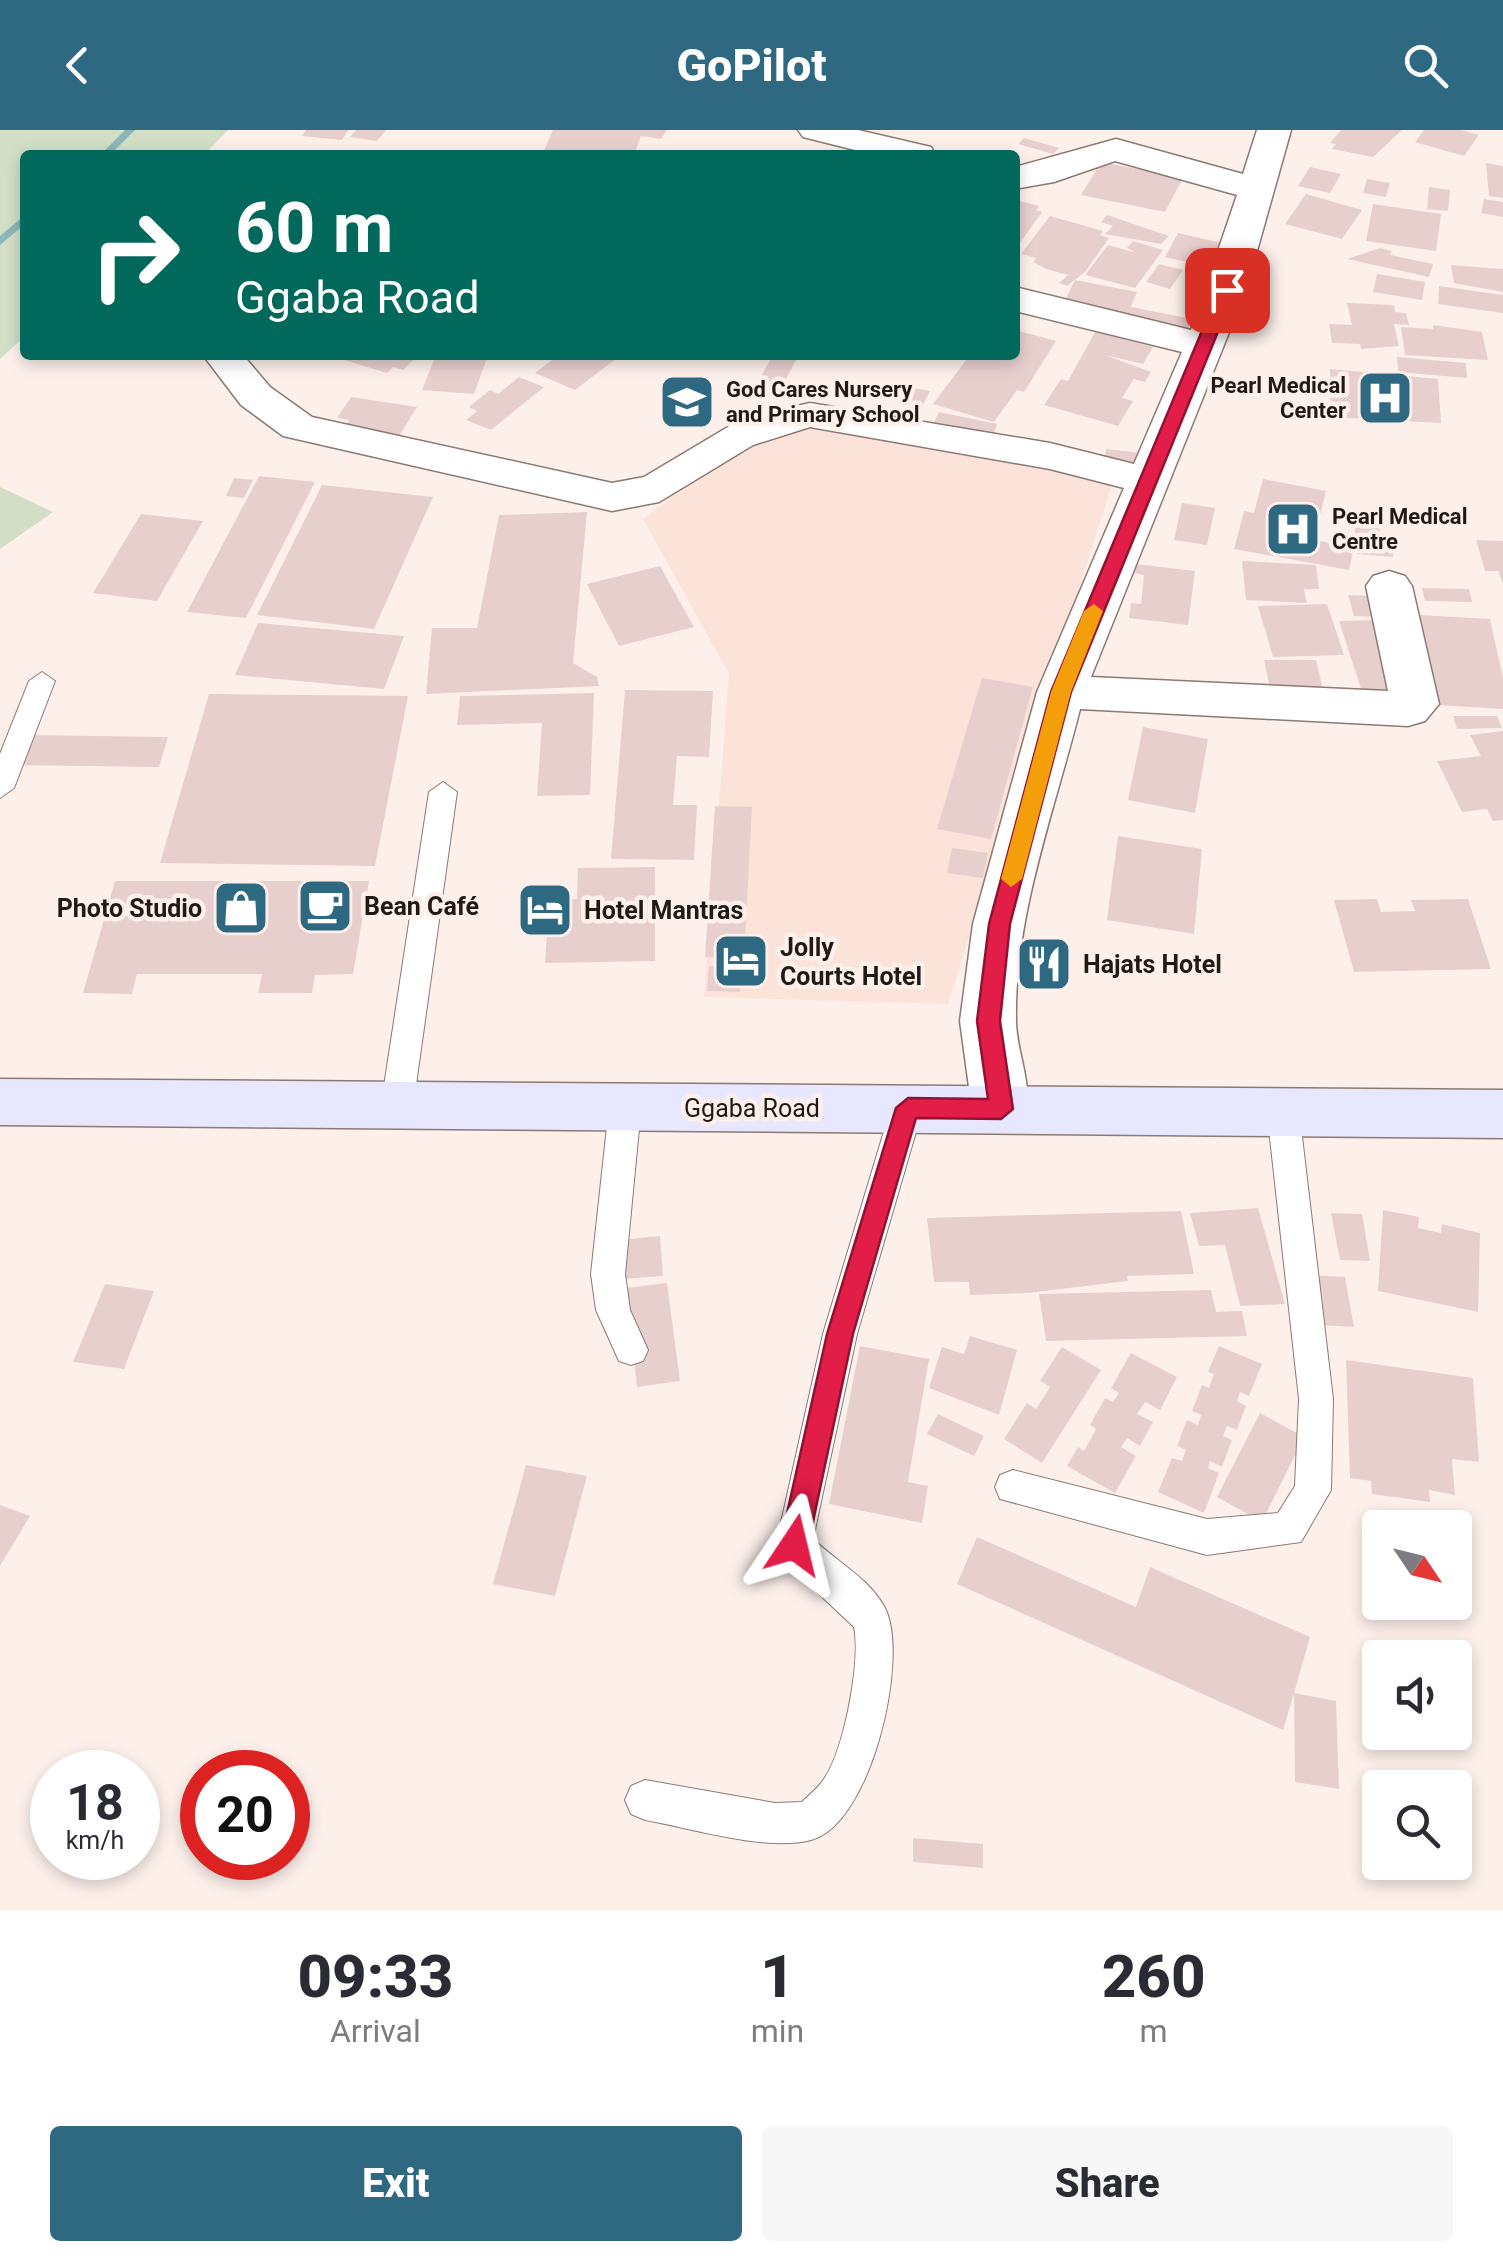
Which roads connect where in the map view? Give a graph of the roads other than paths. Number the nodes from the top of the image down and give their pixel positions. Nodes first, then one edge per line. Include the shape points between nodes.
1 (815, 130) edge
2 (1274, 130) edge
3 (897, 150) edge
4 (1020, 178) edge
5 (1257, 189) junction
6 (1020, 300) edge
7 (1203, 345) junction
8 (227, 360) edge
9 (1146, 480) junction
10 (1388, 586) dead end
11 (42, 680) dead end
12 (1061, 692) junction
13 (0, 788) edge
14 (443, 792) dead end
15 (0, 1102) edge
16 (396, 1106) junction
17 (625, 1108) junction
18 (908, 1108) junction
19 (1001, 1109) junction
20 (1282, 1110) junction
21 (1503, 1114) edge
22 (631, 1350) dead end
23 (1013, 1487) dead end
24 (646, 1800) dead end

1 - 3 street
2 - 5 street
4 - 5 street via 1116,150
5 - 7 street
6 - 7 street
7 - 9 street
8 - 9 street via 270,410 298,426 612,498 644,494 729,441 771,422 810,415 1050,456
9 - 12 street
10 - 12 street via 1415,704 1408,709
11 - 13 lane
12 - 19 street via 1000,924 988,1021
14 - 16 lane
15 - 16 main road, Ggaba Road
16 - 17 main road, Ggaba Road
17 - 18 main road, Ggaba Road
17 - 22 lane via 608,1274
18 - 19 main road, Ggaba Road
18 - 24 lane via 840,1334 794,1545 852,1595 874,1624 874,1682 840,1791 810,1820 775,1823
19 - 20 main road, Ggaba Road
20 - 21 main road, Ggaba Road
20 - 23 lane via 1316,1399 1314,1490 1288,1530 1208,1538

